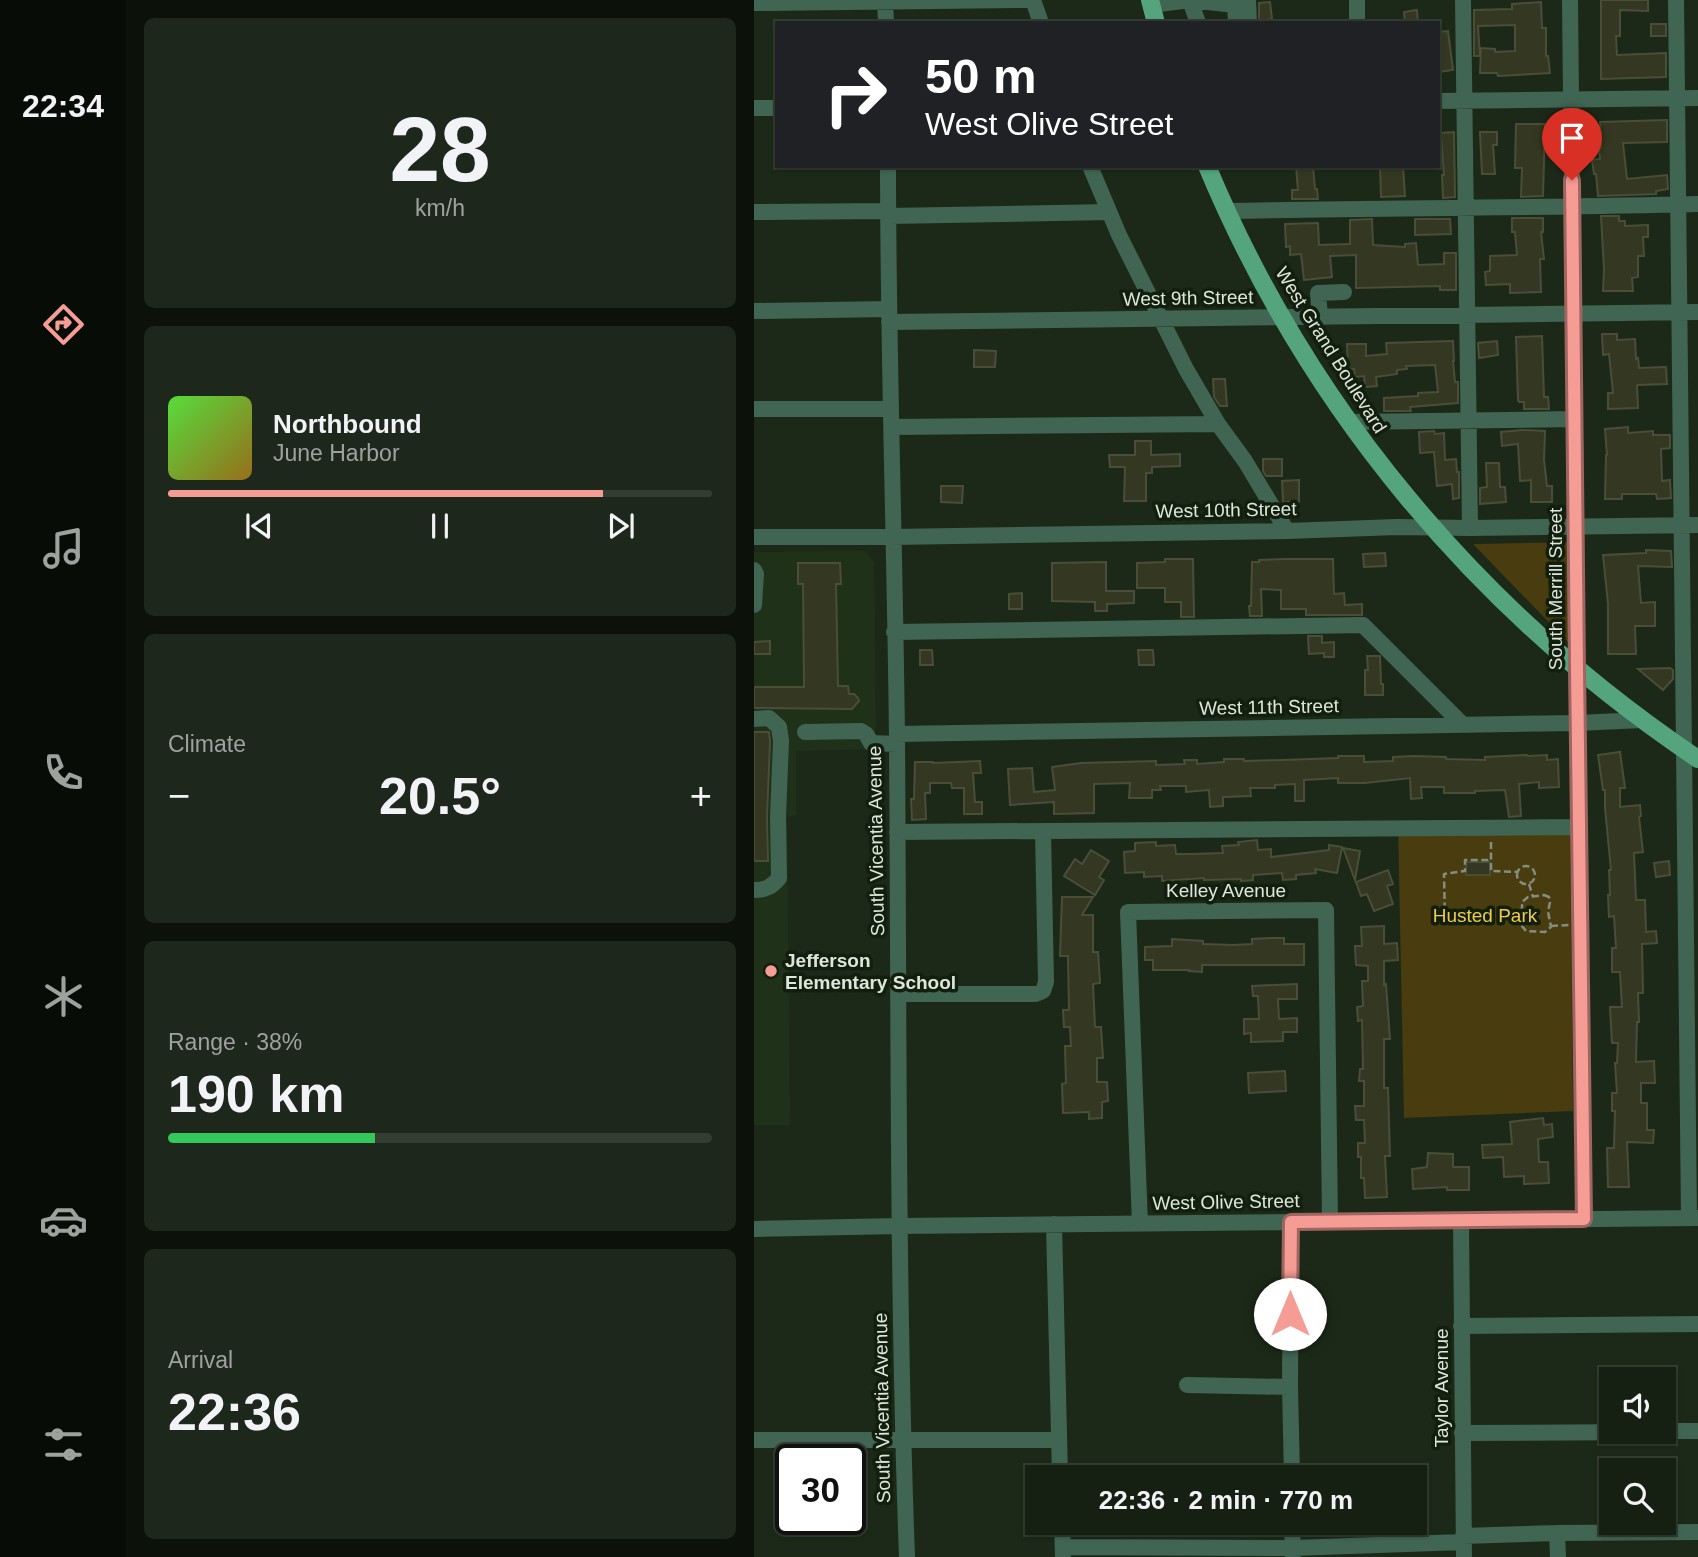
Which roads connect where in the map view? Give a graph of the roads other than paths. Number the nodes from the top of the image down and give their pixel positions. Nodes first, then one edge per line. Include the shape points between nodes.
1 (885, 0) edge
2 (1027, 0) edge
3 (1033, 0) edge
4 (1190, 0) edge
5 (1248, 0) edge
6 (1357, 0) edge
7 (1463, 0) edge
8 (1570, 0) edge
9 (1676, 0) edge
10 (754, 3) edge
11 (1152, 9) edge
12 (886, 21) edge
13 (1040, 21) edge
14 (1197, 21) edge
15 (1236, 21) edge
16 (1249, 21) edge
17 (1357, 21) edge
18 (1677, 98) junction
19 (1698, 98) edge
20 (1571, 99) junction
21 (1440, 101) edge
22 (1464, 101) junction
23 (754, 108) edge
24 (775, 108) edge
25 (888, 168) edge
26 (1091, 168) edge
27 (1208, 168) edge
28 (1679, 204) junction
29 (1698, 204) edge
30 (1465, 207) junction
31 (1572, 207) junction
32 (1226, 211) junction
33 (754, 212) edge
34 (1109, 212) junction
35 (888, 214) junction
36 (1344, 292) dead end
37 (754, 311) edge
38 (1698, 312) edge
39 (1680, 313) junction
40 (1574, 314) junction
41 (1467, 315) junction
42 (889, 316) junction
43 (1320, 317) junction
44 (1282, 318) junction
45 (1160, 319) junction
46 (891, 408) junction
47 (754, 409) edge
48 (1575, 419) junction
49 (1468, 420) junction
50 (1349, 422) junction
51 (1218, 424) junction
52 (892, 427) junction
53 (1690, 525) edge
54 (1576, 526) junction
55 (1431, 527) junction
56 (1470, 528) junction
57 (1287, 531) junction
58 (754, 537) edge
59 (892, 537) junction
60 (754, 570) edge
61 (754, 605) edge
62 (894, 632) junction
63 (1577, 668) junction
64 (754, 719) edge
65 (1642, 720) junction
66 (1578, 723) junction
67 (1463, 725) junction
68 (805, 732) dead end
69 (897, 739) junction
70 (1691, 755) edge
71 (1579, 827) junction
72 (1043, 831) junction
73 (897, 832) junction
74 (754, 890) edge
75 (899, 994) junction
76 (1693, 1218) edge
77 (1584, 1219) junction
78 (1460, 1220) junction
79 (1330, 1221) junction
80 (1291, 1222) junction
81 (1054, 1224) junction
82 (1140, 1224) junction
83 (899, 1226) junction
84 (754, 1229) edge
85 (1698, 1324) edge
86 (1461, 1326) junction
87 (1187, 1385) dead end
88 (1290, 1387) junction
89 (1676, 1431) edge
90 (1698, 1431) edge
91 (1599, 1432) edge
92 (1462, 1433) junction
93 (754, 1440) edge
94 (903, 1440) junction
95 (1058, 1440) junction
96 (1059, 1465) edge
97 (1292, 1465) edge
98 (1698, 1532) edge
99 (1557, 1533) junction
100 (1292, 1535) edge
101 (1463, 1545) edge
102 (1063, 1552) edge
103 (1293, 1553) edge
104 (907, 1557) edge
105 (1558, 1557) edge

1 - 2 street
1 - 10 street
1 - 12 street
3 - 13 street
4 - 11 street
4 - 14 street
4 - 15 street via 1235,5
5 - 16 street
6 - 17 street
7 - 22 street
8 - 20 street, South Merrill Street
9 - 18 street
18 - 19 street
18 - 20 street
18 - 28 street
20 - 22 street
20 - 31 street, South Merrill Street
21 - 22 street
22 - 30 street
23 - 24 street
25 - 35 street, South Vicentia Avenue
26 - 34 street
27 - 32 main road, West Grand Boulevard
28 - 29 street
28 - 31 street
28 - 39 street
30 - 31 street
30 - 32 street
30 - 41 street
31 - 40 street, South Merrill Street
32 - 44 main road, West Grand Boulevard
33 - 35 street
34 - 35 street
34 - 45 street
35 - 42 street, South Vicentia Avenue
36 - 43 street via 1318,293
37 - 42 street, West 9th Street
38 - 39 street, West 9th Street
39 - 40 street, West 9th Street
39 - 53 street
40 - 41 street, West 9th Street
40 - 48 street, South Merrill Street
41 - 43 street, West 9th Street
41 - 49 street
42 - 45 street, West 9th Street
42 - 46 street, South Vicentia Avenue
43 - 44 street, West 9th Street
44 - 45 street, West 9th Street
44 - 50 main road, West Grand Boulevard
45 - 51 street
46 - 47 street
46 - 52 street, South Vicentia Avenue
48 - 49 street
48 - 54 street, South Merrill Street
49 - 50 street
49 - 56 street
50 - 55 main road, West Grand Boulevard
51 - 52 street
51 - 57 street
52 - 59 street, South Vicentia Avenue
53 - 54 street, West 10th Street
53 - 70 street
54 - 56 street, West 10th Street
54 - 63 street, South Merrill Street
55 - 56 street, West 10th Street
55 - 57 street, West 10th Street
55 - 63 main road, West Grand Boulevard
57 - 59 street, West 10th Street
58 - 59 street, West 10th Street
59 - 62 street, South Vicentia Avenue
60 - 61 street
62 - 67 street via 1363,625
62 - 69 street, South Vicentia Avenue
63 - 65 main road, West Grand Boulevard
63 - 66 street, South Merrill Street
64 - 74 street via 769,718 779,727 781,741 779,878 764,890
65 - 66 street, West 11th Street
65 - 70 main road, West Grand Boulevard
66 - 67 street, West 11th Street
66 - 71 street, South Merrill Street
67 - 69 street, West 11th Street
68 - 69 street, West 11th Street via 861,731 871,743
69 - 73 street, South Vicentia Avenue
70 - 76 street
71 - 72 street
71 - 77 street, South Merrill Street
72 - 73 street
72 - 75 street via 1043,991
73 - 75 street, South Vicentia Avenue
75 - 83 street, South Vicentia Avenue
76 - 77 street, West Olive Street
77 - 78 street, West Olive Street
78 - 79 street, West Olive Street
78 - 86 street, Taylor Avenue
79 - 80 street, West Olive Street
79 - 82 street, Kelley Avenue via 1326,910 1128,912
80 - 82 street, West Olive Street
80 - 88 street
81 - 82 street, West Olive Street
81 - 83 street, West Olive Street
81 - 95 street
83 - 84 street, West Olive Street
83 - 94 street, South Vicentia Avenue
85 - 86 street
86 - 92 street, Taylor Avenue
87 - 88 street
88 - 97 street
89 - 90 street
91 - 92 street
92 - 101 street, Taylor Avenue
93 - 94 street
94 - 95 street
94 - 104 street, South Vicentia Avenue
95 - 96 street
98 - 99 street
99 - 101 street
99 - 105 street
100 - 103 street
101 - 103 street
102 - 103 street

